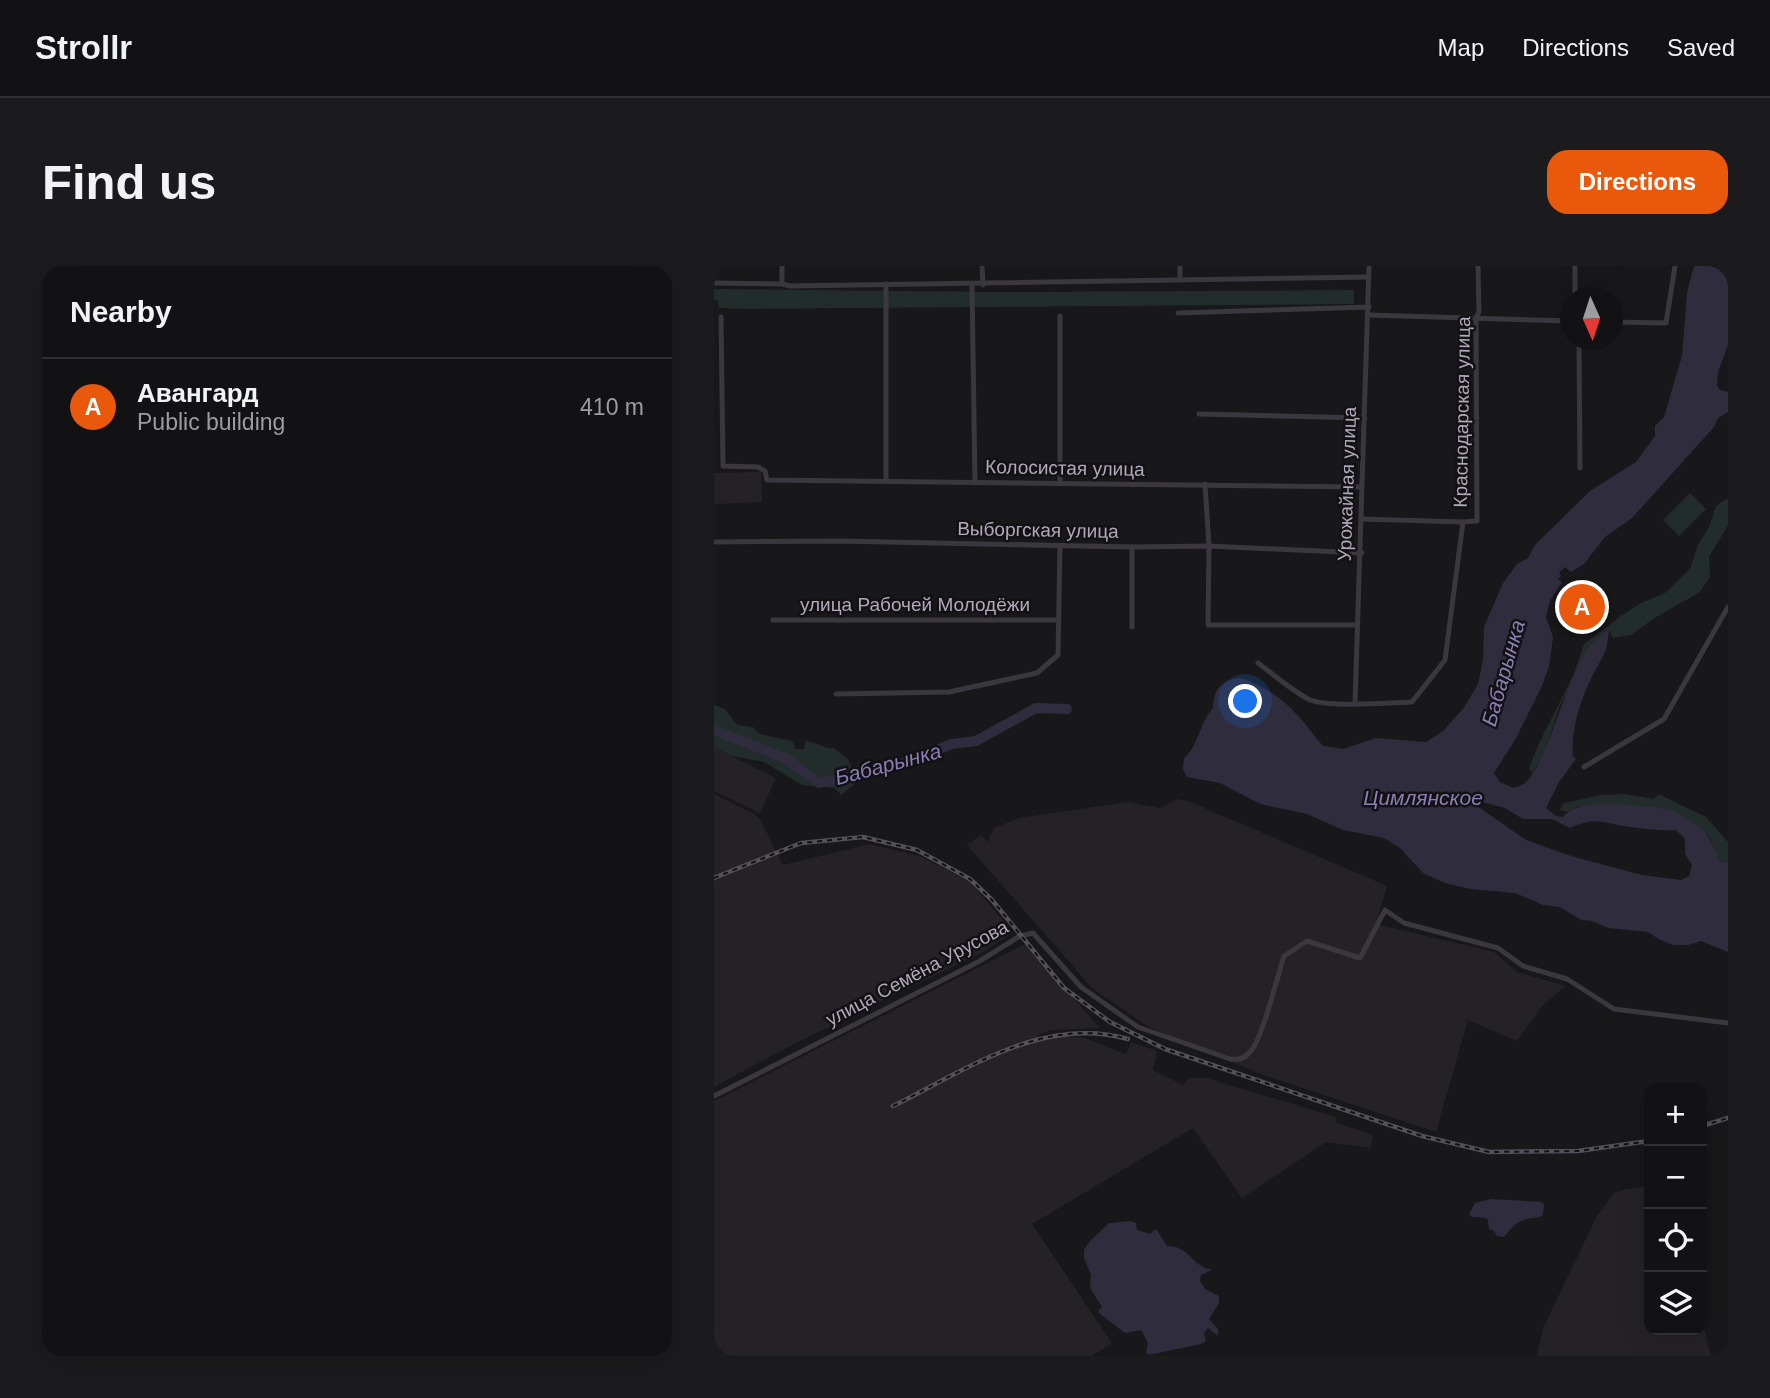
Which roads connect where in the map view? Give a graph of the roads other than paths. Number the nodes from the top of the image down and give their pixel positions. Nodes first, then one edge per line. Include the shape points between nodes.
1 (782, 266) edge
2 (982, 266) edge
3 (1180, 266) edge
4 (1369, 266) edge
5 (1478, 266) edge
6 (1576, 266) edge
7 (1675, 266) edge
8 (1369, 277) junction
9 (1180, 279) junction
10 (714, 284) edge
11 (782, 284) junction
12 (886, 284) junction
13 (972, 285) junction
14 (983, 285) junction
15 (1575, 287) edge
16 (1368, 307) junction
17 (1178, 313) dead end
18 (1368, 315) junction
19 (1060, 316) dead end
20 (721, 317) dead end
21 (1476, 318) junction
22 (1560, 320) edge
23 (1623, 321) edge
24 (1579, 350) edge
25 (1199, 414) dead end
26 (1365, 418) junction
27 (1580, 468) dead end
28 (886, 481) junction
29 (975, 482) junction
30 (1060, 483) junction
31 (1205, 484) junction
32 (1362, 487) junction
33 (1362, 519) junction
34 (1463, 522) junction
35 (714, 542) edge
36 (1060, 546) junction
37 (1209, 546) junction
38 (1132, 547) junction
39 (1362, 553) junction
40 (1728, 607) edge
41 (1725, 619) edge
42 (773, 620) dead end
43 (1058, 620) junction
44 (1357, 625) junction
45 (1132, 626) dead end
46 (1258, 663) dead end
47 (836, 694) dead end
48 (1355, 703) junction
49 (1584, 766) dead end
50 (1728, 1023) edge
51 (714, 1096) edge

1 - 11 street
2 - 14 street
3 - 9 street
4 - 8 street, Урожайная улица
5 - 21 street, Краснодарская улица
6 - 15 street
7 - 23 street via 1666,323
8 - 9 street
8 - 16 street, Урожайная улица
9 - 14 street
10 - 11 street
11 - 12 street
12 - 13 street
12 - 28 street
13 - 14 street
13 - 29 street
16 - 17 street
16 - 18 street, Урожайная улица
18 - 21 street
18 - 26 street, Урожайная улица
19 - 30 street
20 - 28 street, Колосистая улица via 723,466 758,467 767,480
21 - 22 street
21 - 34 street, Краснодарская улица via 1477,521
24 - 27 street
25 - 26 street
26 - 32 street, Урожайная улица
28 - 29 street, Колосистая улица
29 - 30 street, Колосистая улица
30 - 31 street, Колосистая улица
31 - 32 street, Колосистая улица
31 - 37 street
32 - 33 street, Урожайная улица
33 - 34 street
33 - 39 street, Урожайная улица
34 - 48 street, Краснодарская улица via 1445,660 1412,702
35 - 36 street, Выборгская улица
36 - 38 street, Выборгская улица
36 - 43 street
37 - 38 street, Выборгская улица
37 - 39 street, Выборгская улица
37 - 44 street via 1208,625
38 - 45 street
39 - 44 street, Урожайная улица
40 - 41 street
41 - 49 street via 1664,719
42 - 43 street, улица Рабочей Молодёжи
43 - 47 street via 1058,655 1037,673 949,692
44 - 48 street, Урожайная улица
46 - 48 street, Краснодарская улица via 1310,700
50 - 51 street, улица Семёна Урусова via 1614,1009 1567,979 1523,966 1498,948 1404,923 1385,910 1360,958 1307,941 1284,956 1256,1043 1244,1057 1230,1059 1138,1027 1081,987 1034,933 1020,936 978,962

